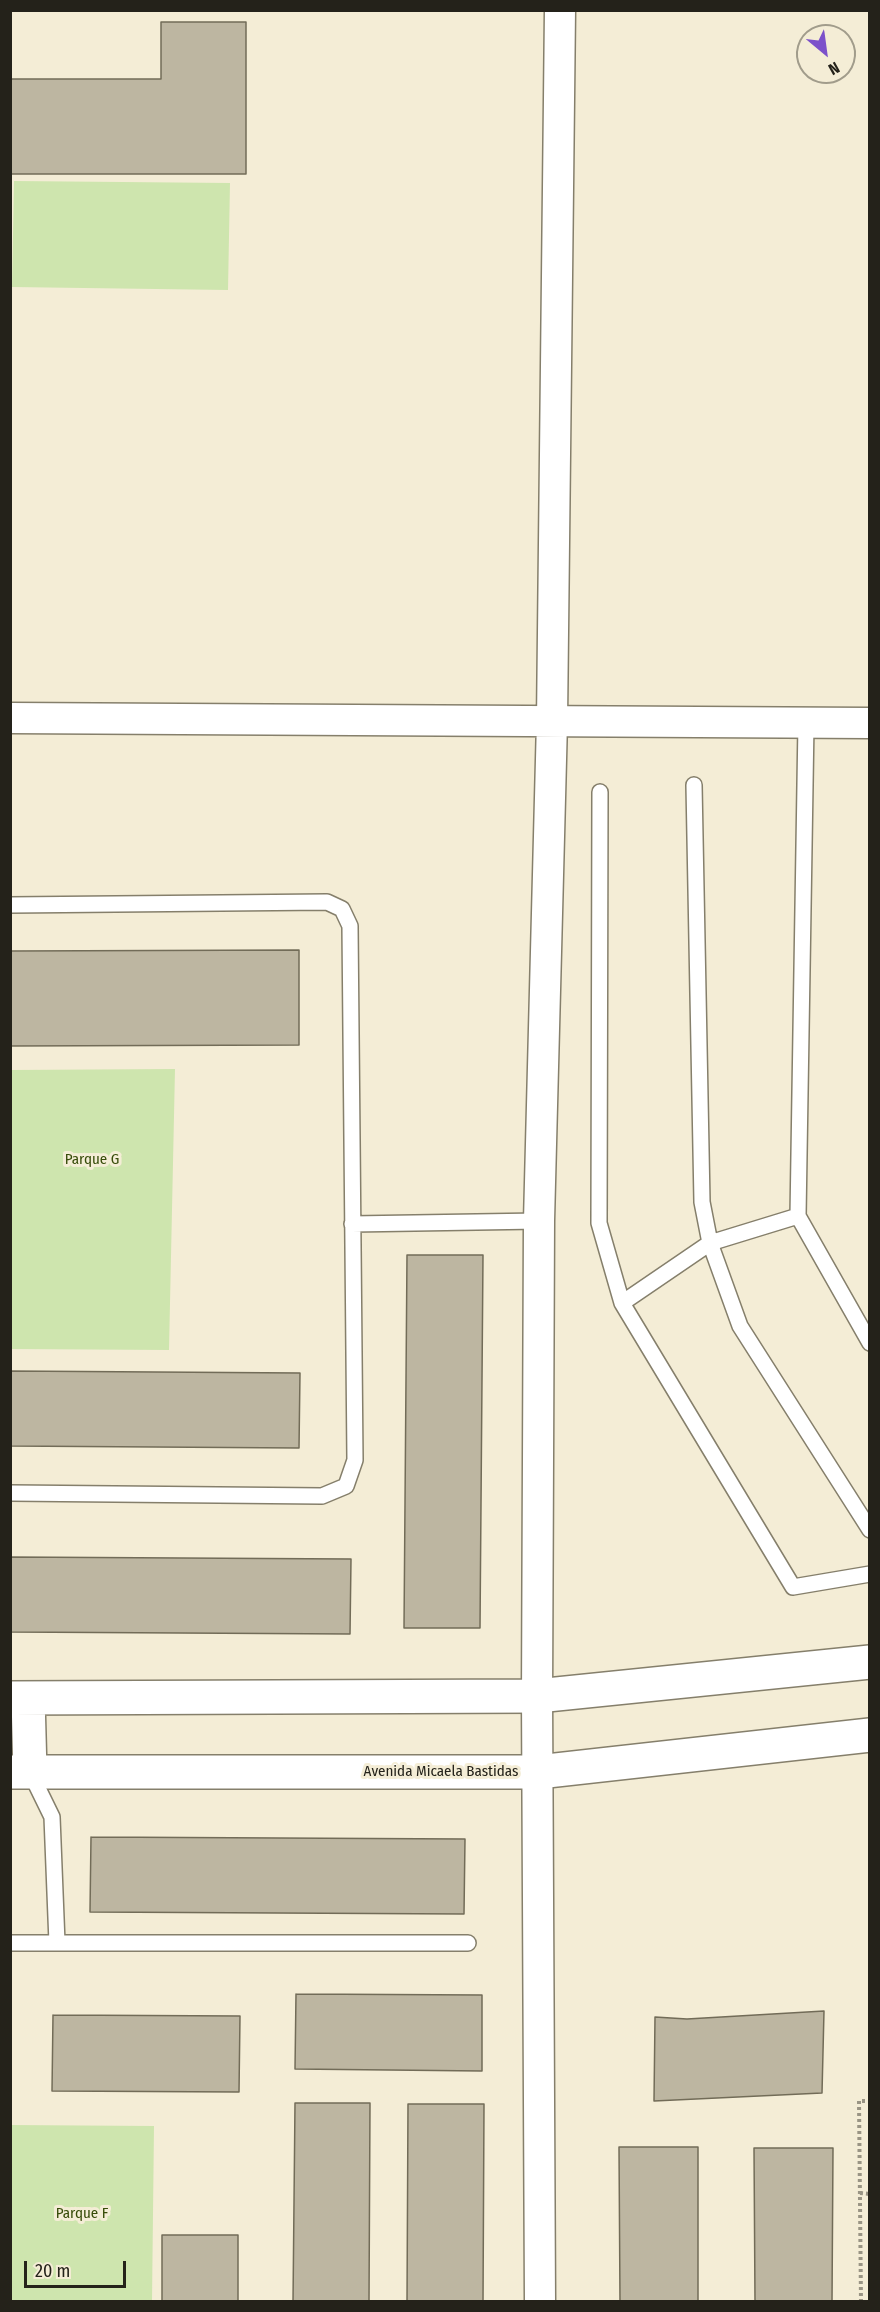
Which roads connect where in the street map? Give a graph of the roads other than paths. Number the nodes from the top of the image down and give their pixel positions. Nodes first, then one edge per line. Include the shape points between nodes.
1 (560, 10) edge
2 (10, 718) edge
3 (552, 721) junction
4 (806, 723) junction
5 (870, 723) edge
6 (694, 785) dead end
7 (600, 792) dead end
8 (10, 905) edge
9 (798, 1216) junction
10 (539, 1221) junction
11 (352, 1224) junction
12 (710, 1243) junction
13 (622, 1303) junction
14 (870, 1342) edge
15 (10, 1493) edge
16 (870, 1530) edge
17 (870, 1574) edge
18 (870, 1662) edge
19 (537, 1696) junction
20 (19, 1698) edge
21 (870, 1735) edge
22 (20, 1772) edge
23 (538, 1772) junction
24 (10, 1943) edge
25 (57, 1943) junction
26 (468, 1943) dead end
27 (540, 2301) edge

1 - 3 street
2 - 3 street
3 - 4 street
3 - 10 street
4 - 5 street
4 - 9 lane
6 - 12 lane via 702,1202
7 - 13 lane via 599,1223
8 - 11 lane via 327,902 342,909 350,926
9 - 12 lane
9 - 14 lane
10 - 11 lane
10 - 19 street
11 - 15 lane via 355,1460 346,1486 322,1496
12 - 13 lane
12 - 16 lane via 740,1326
13 - 17 lane via 793,1587
18 - 19 main road
19 - 20 main road
19 - 23 street
20 - 22 main road
21 - 23 main road, Avenida Micaela Bastidas
22 - 23 main road, Avenida Micaela Bastidas
22 - 25 lane via 52,1817
23 - 27 street
24 - 25 lane
25 - 26 lane

